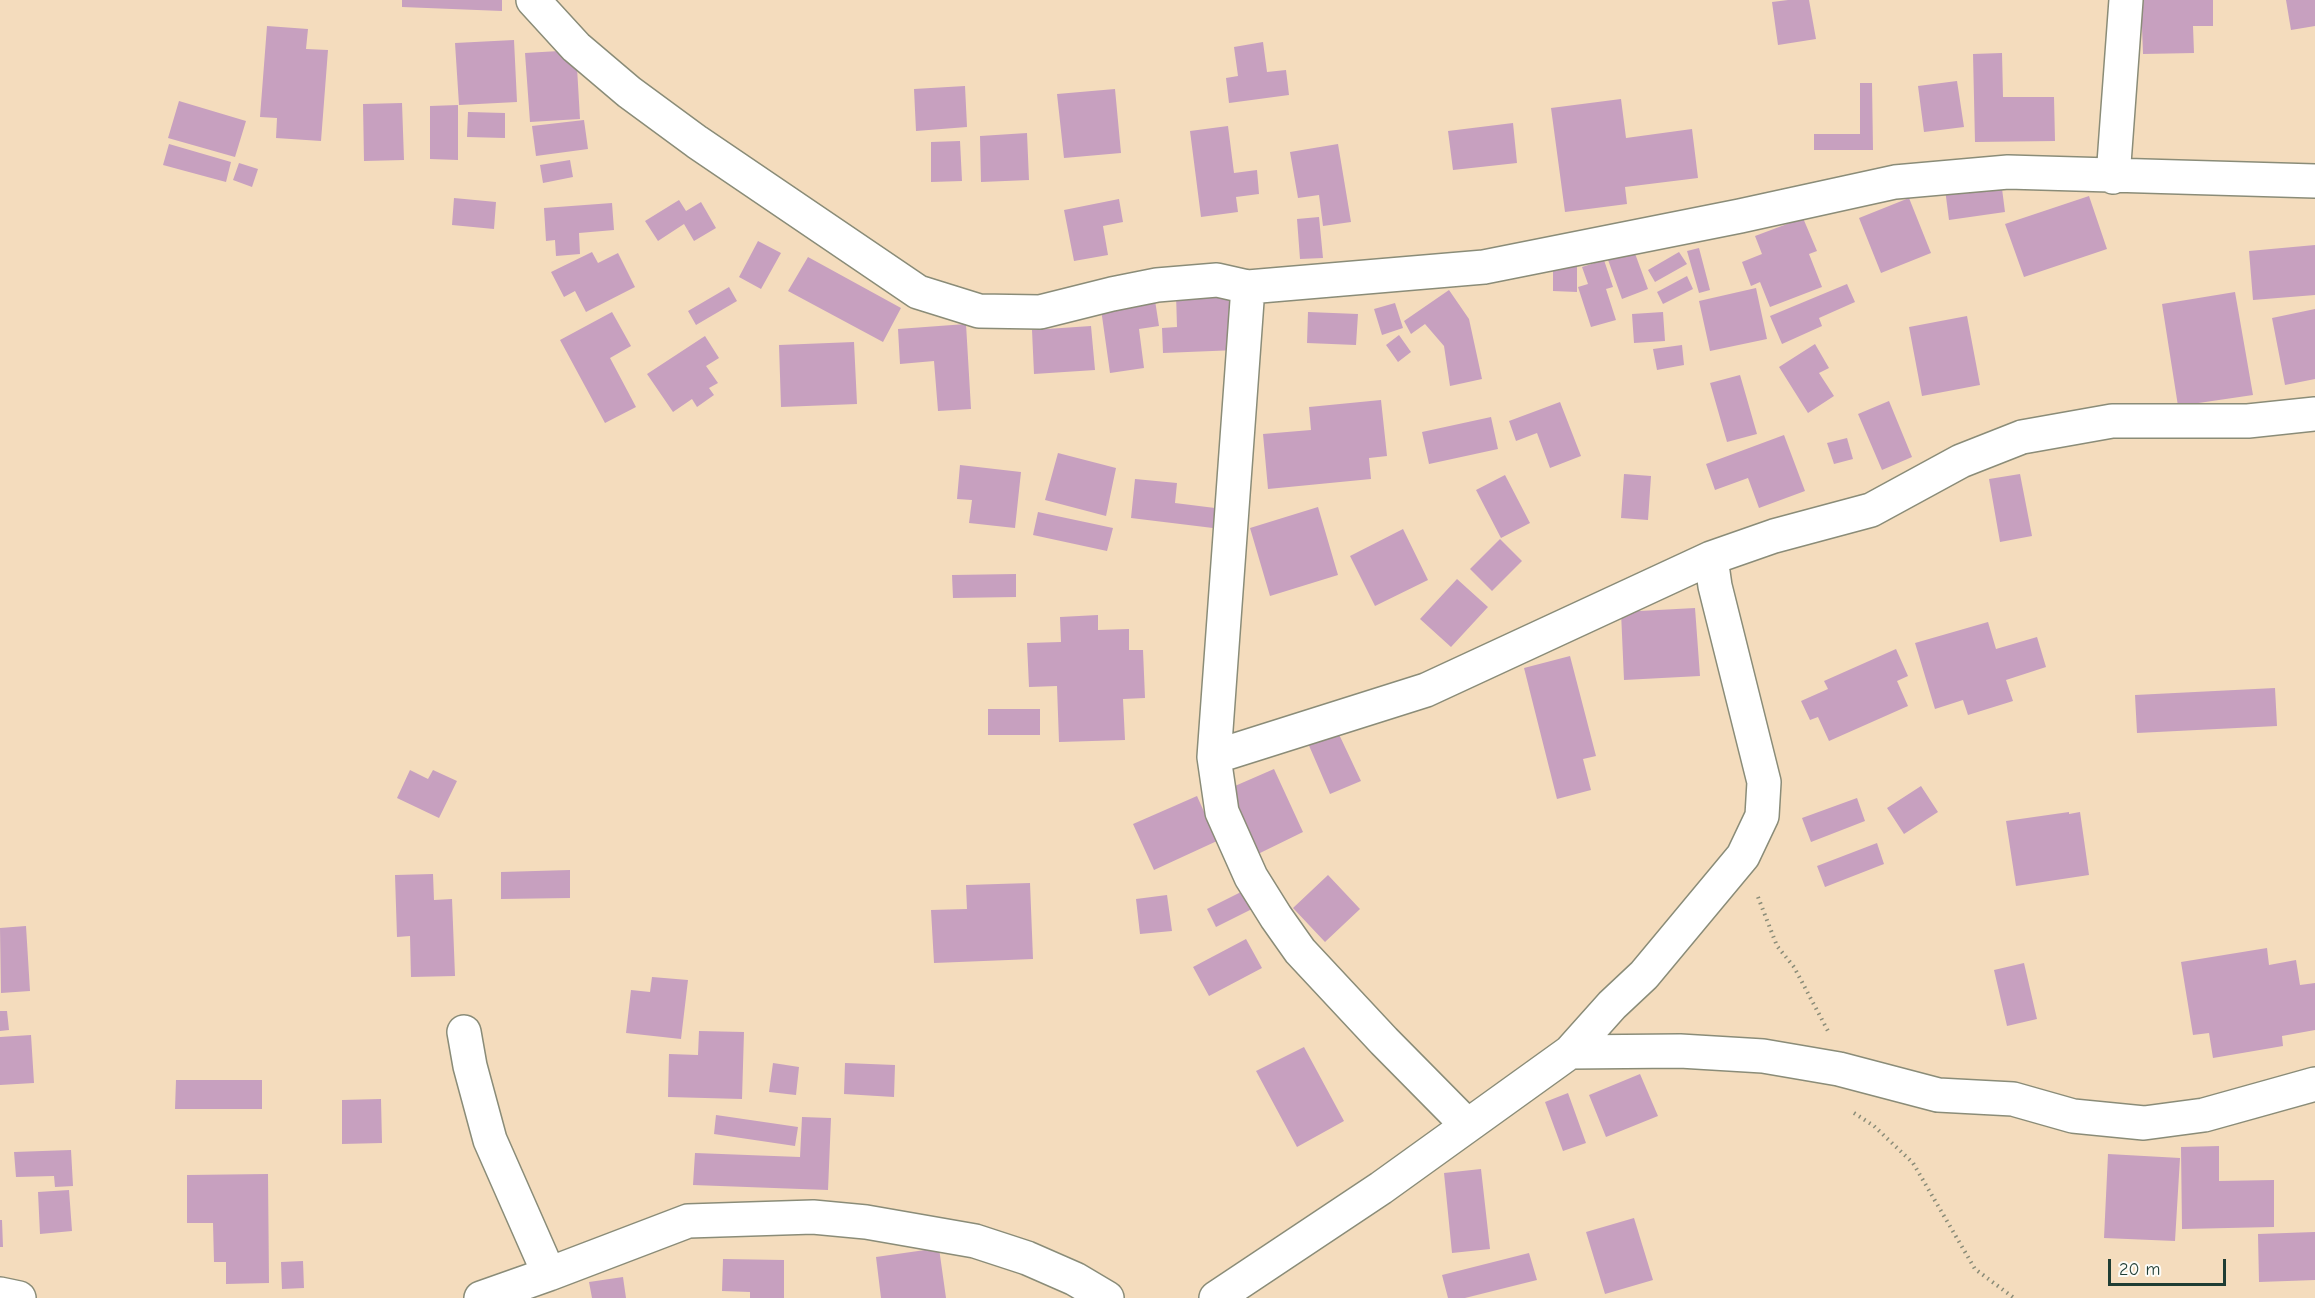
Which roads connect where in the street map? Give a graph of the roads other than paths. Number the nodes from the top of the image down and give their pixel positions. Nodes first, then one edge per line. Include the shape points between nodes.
1 (532, 0) edge
2 (2126, 0) edge
3 (2113, 177) junction
4 (2315, 181) edge
5 (1248, 287) junction
6 (2315, 414) edge
7 (1711, 558) junction
8 (1214, 758) junction
9 (464, 1032) dead end
10 (1570, 1052) junction
11 (2315, 1084) edge
12 (1467, 1125) junction
13 (549, 1274) junction
14 (0, 1293) edge
15 (20, 1298) edge
16 (481, 1298) edge
17 (1107, 1298) edge
18 (1216, 1298) edge

1 - 5 street via 576,47 629,92 918,292 979,311 1040,312 1157,285 1217,280
2 - 3 street
3 - 4 street
3 - 5 street via 2008,172 1895,182 1484,267
5 - 8 street
6 - 7 street via 2248,421 2112,421 2022,437 1961,461 1871,510
7 - 8 street via 1426,690
7 - 10 street via 1764,782 1762,816 1743,856 1644,975
8 - 12 street via 1222,812 1251,877 1276,917 1300,951
9 - 13 street via 490,1140
10 - 11 street via 1680,1051 1763,1056 1839,1069 1938,1095 2013,1099 2073,1116 2144,1123 2205,1115
10 - 12 street
12 - 18 street via 1381,1188
13 - 16 street
13 - 17 street via 688,1221 813,1217 975,1241 1027,1258
14 - 15 street

